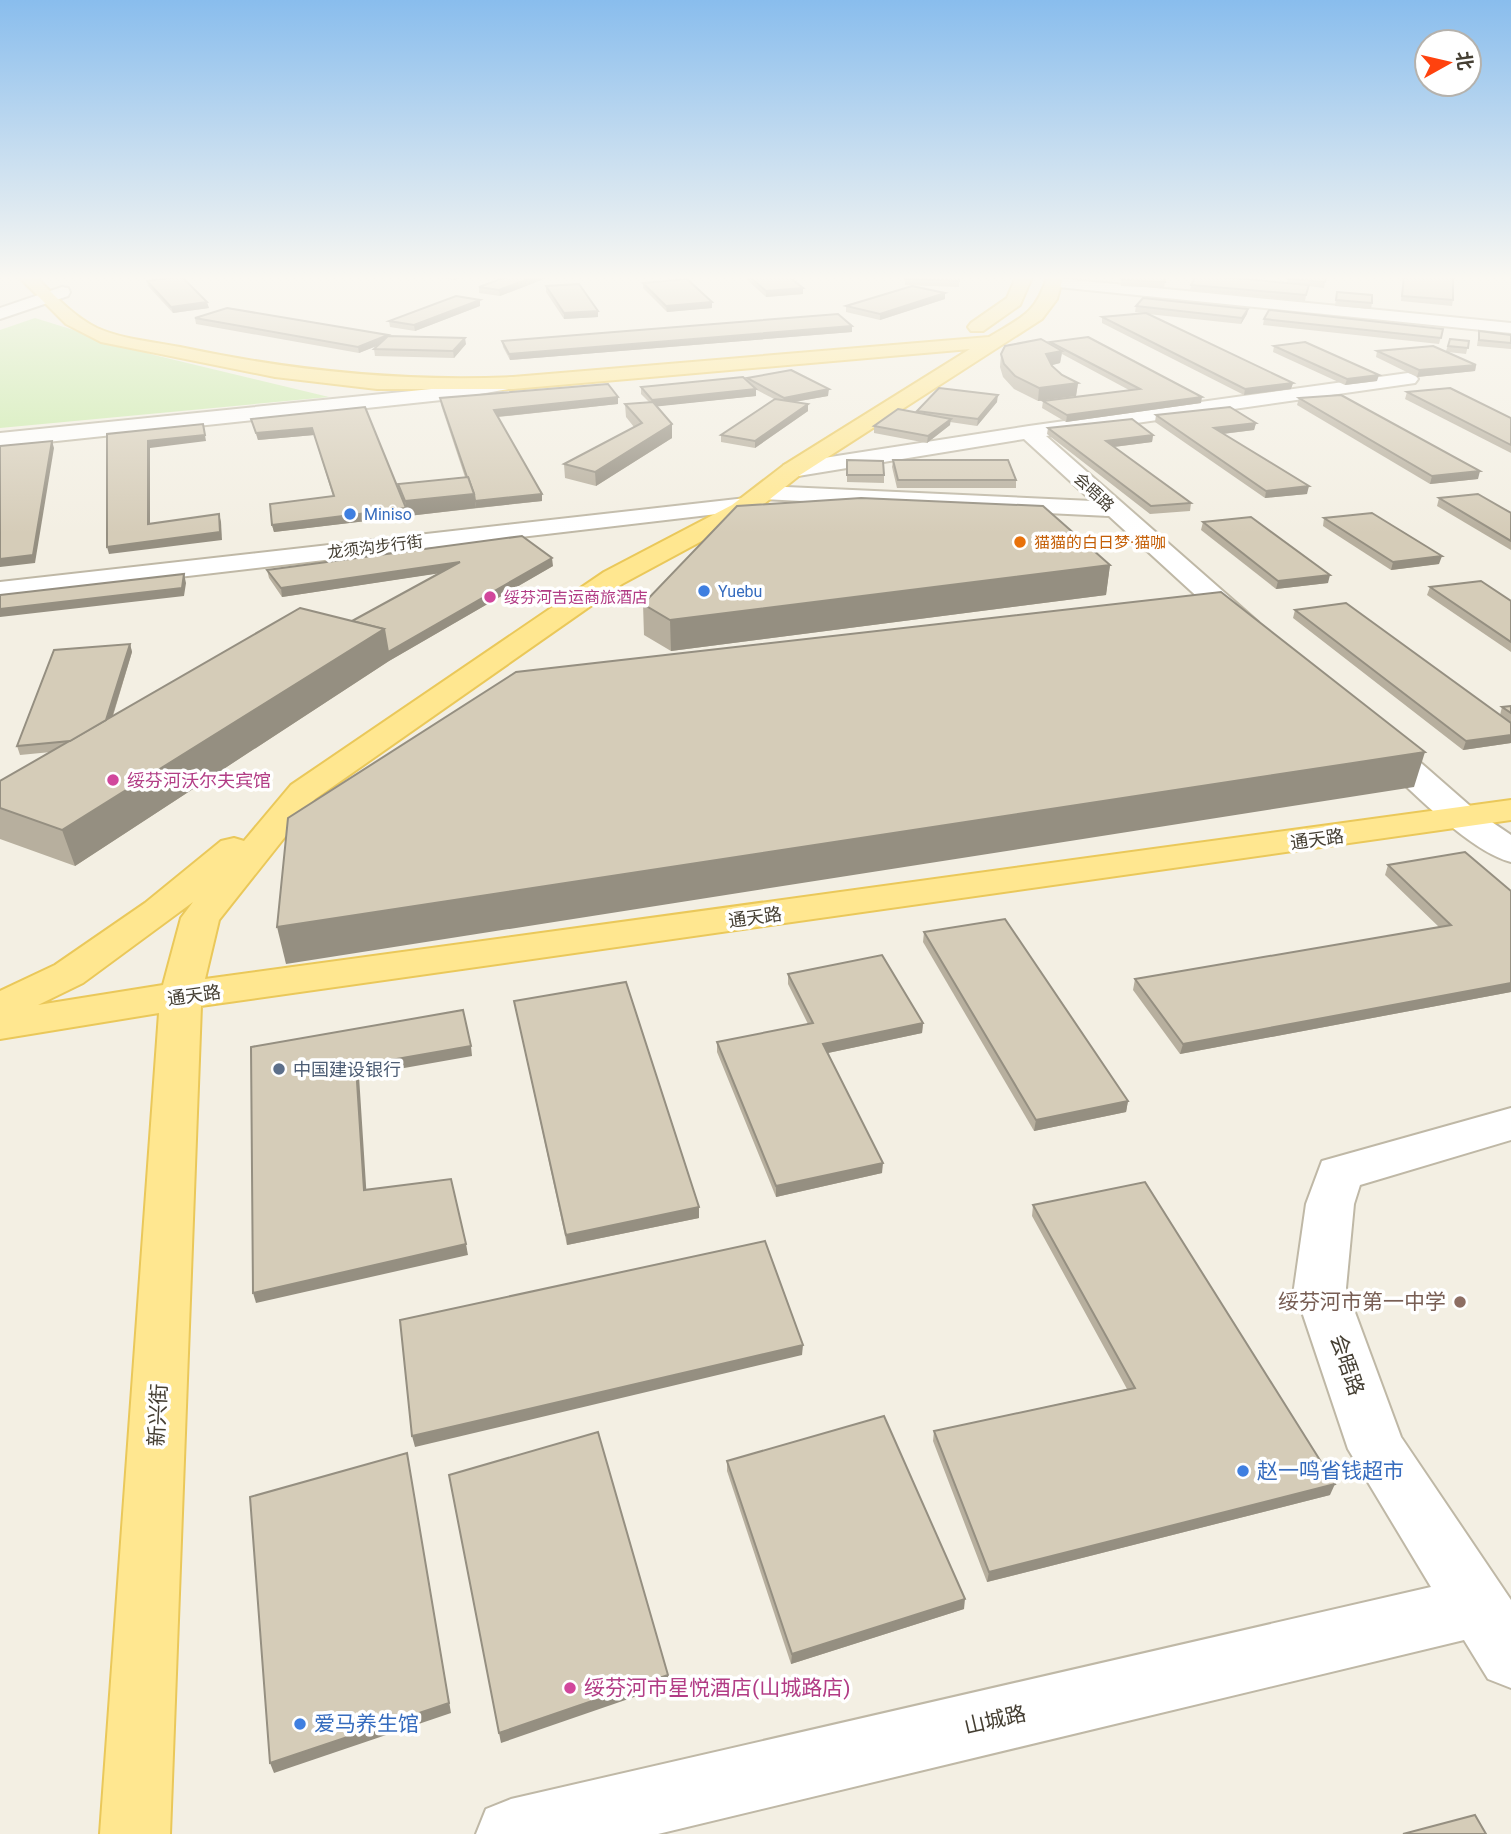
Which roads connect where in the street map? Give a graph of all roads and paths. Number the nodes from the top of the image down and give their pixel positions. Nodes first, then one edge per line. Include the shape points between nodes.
1 (234, 363) edge
2 (306, 363) edge
3 (686, 363) edge
4 (748, 363) edge
5 (792, 363) edge
6 (928, 363) edge
7 (959, 363) edge
8 (856, 374) dead end
9 (1408, 379) edge
10 (513, 383) junction
11 (1028, 432) junction
12 (0, 440) edge
13 (818, 452) junction
14 (792, 470) junction
15 (757, 498) junction
16 (1113, 509) junction
17 (0, 590) edge
18 (1268, 646) edge
19 (1362, 728) edge
20 (303, 792) junction
21 (1511, 810) edge
22 (1465, 819) junction
23 (1511, 851) edge
24 (181, 996) junction
25 (0, 1007) edge
26 (0, 1025) edge
27 (1511, 1124) edge
28 (1495, 1631) edge
29 (135, 1834) edge
30 (511, 1834) edge

1 - 10 main road via 328,379 403,385
2 - 3 main road via 430,378
4 - 10 main road
5 - 8 main road
6 - 13 main road via 819,433
7 - 13 main road
9 - 11 street
10 - 12 street
11 - 14 street
11 - 16 street, 会晤路
13 - 14 main road
14 - 15 main road
15 - 16 street, 龙须沟步行街
15 - 17 street, 龙须沟步行街
15 - 20 main road via 613,578
16 - 18 street, 会晤路
19 - 22 street
20 - 24 main road, 新兴街 via 200,918
20 - 25 main road via 159,911 69,974
21 - 22 main road, 通天路
22 - 23 street
22 - 24 main road, 通天路
24 - 26 main road, 通天路
24 - 29 main road, 新兴街
27 - 28 street, 会晤路 via 1339,1173 1329,1204 1320,1288 1377,1449
28 - 30 street, 山城路

